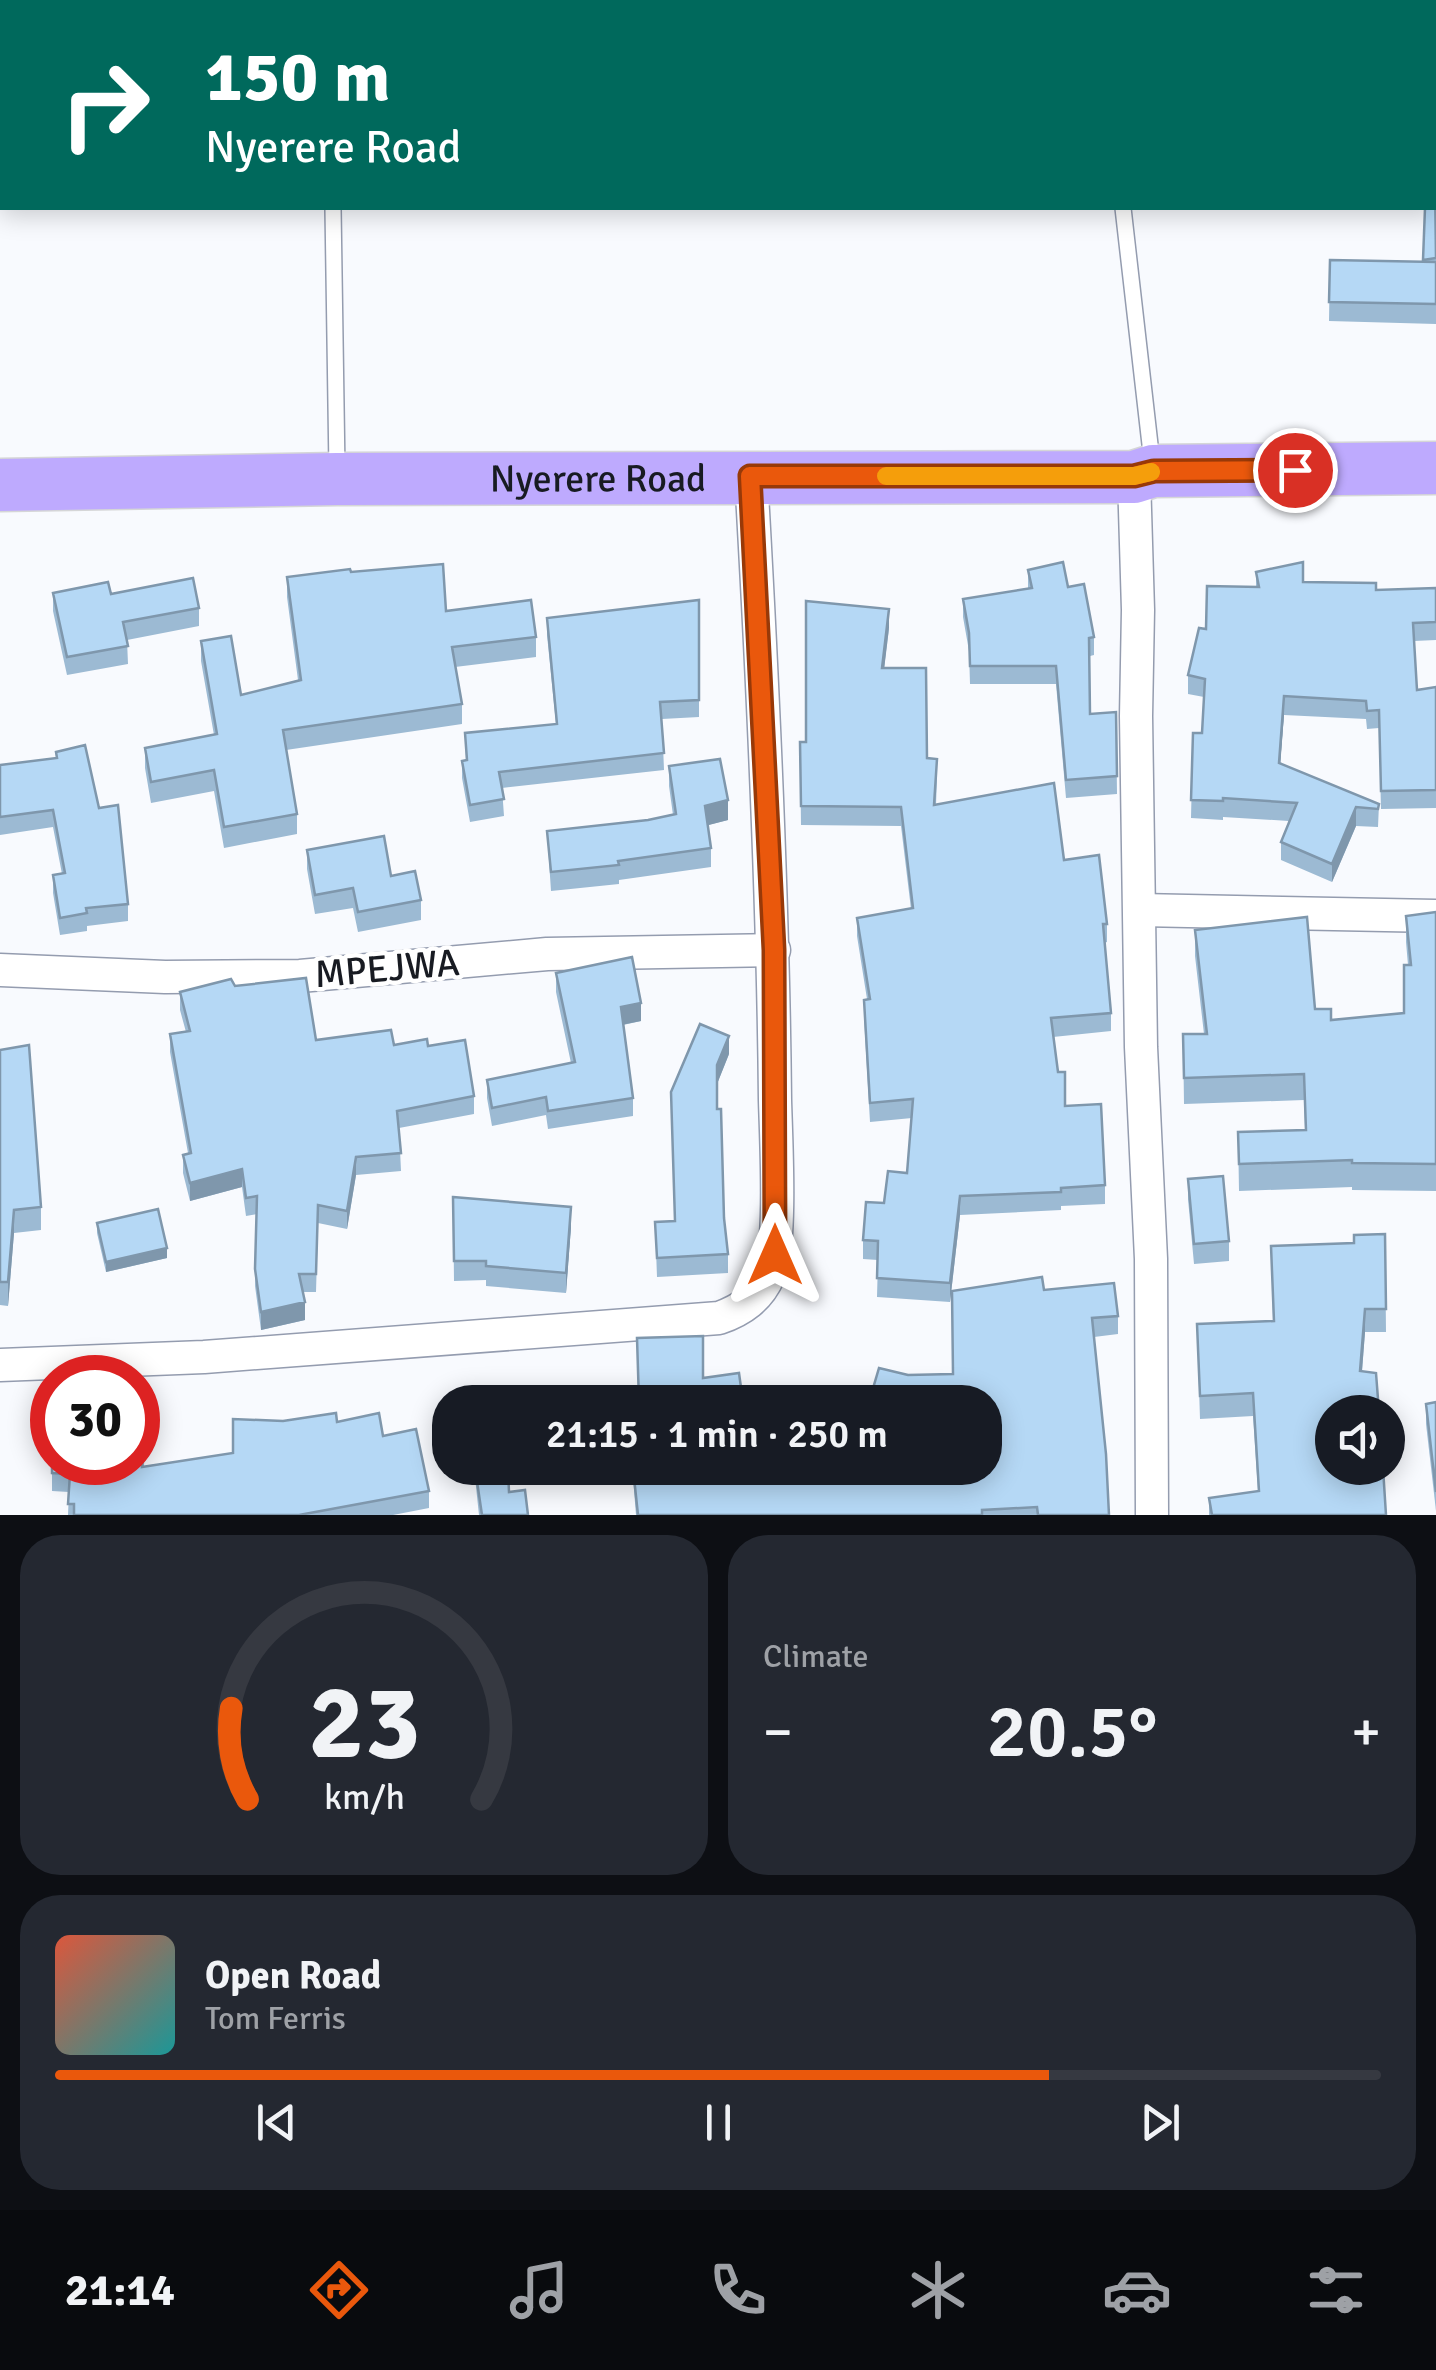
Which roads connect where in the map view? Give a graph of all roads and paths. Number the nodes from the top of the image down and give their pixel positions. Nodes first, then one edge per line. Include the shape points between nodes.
1 (332, 210) edge
2 (1123, 210) edge
3 (1436, 468) edge
4 (1144, 474) junction
5 (750, 476) junction
6 (337, 479) junction
7 (0, 484) edge
8 (1140, 910) junction
9 (1436, 916) edge
10 (774, 950) junction
11 (0, 970) edge
12 (0, 1365) edge
13 (1152, 1515) edge

1 - 6 lane
2 - 4 lane
3 - 4 highway, Nyerere Road
4 - 5 highway, Nyerere Road
4 - 8 street
5 - 6 highway, Nyerere Road
5 - 10 street
6 - 7 highway, Nyerere Road
8 - 9 street
8 - 13 street
10 - 11 street, MPEJWA via 547,954 300,976
10 - 12 street via 775,1255 756,1297 737,1311 719,1318 222,1356

